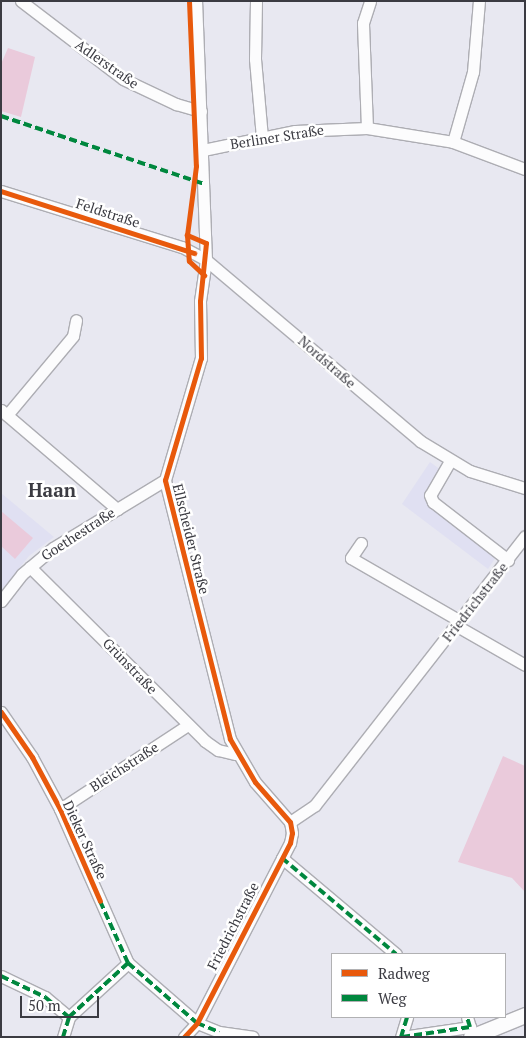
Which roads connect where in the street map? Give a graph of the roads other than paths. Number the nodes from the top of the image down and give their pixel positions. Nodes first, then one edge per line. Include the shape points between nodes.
1 (21, 1) edge
2 (196, 1) edge
3 (256, 1) edge
4 (370, 1) edge
5 (479, 1) edge
6 (201, 111) junction
7 (367, 128) junction
8 (262, 137) junction
9 (453, 142) junction
10 (203, 150) junction
11 (525, 169) edge
12 (1, 191) edge
13 (206, 260) junction
14 (76, 320) dead end
15 (4, 412) edge
16 (450, 461) junction
17 (165, 480) junction
18 (525, 488) edge
19 (117, 508) junction
20 (525, 536) edge
21 (361, 543) dead end
22 (508, 560) junction
23 (30, 567) junction
24 (1, 601) edge
25 (459, 624) junction
26 (525, 665) edge
27 (1, 712) edge
28 (188, 725) junction
29 (236, 754) junction
30 (60, 809) junction
31 (290, 822) junction
32 (282, 858) junction
33 (395, 953) edge
34 (128, 964) junction
35 (1, 976) edge
36 (525, 1015) edge
37 (69, 1017) junction
38 (407, 1018) edge
39 (461, 1018) edge
40 (196, 1023) junction
41 (471, 1029) edge
42 (63, 1037) edge
43 (184, 1037) edge
44 (253, 1037) edge
45 (402, 1037) edge

1 - 6 street, Adlerstraße via 123,79 176,104
2 - 6 street, Ellscheider Straße
3 - 8 street via 255,59
4 - 7 street via 363,23
5 - 9 street via 473,72
6 - 10 street, Ellscheider Straße
7 - 8 street, Berliner Straße via 314,129
7 - 9 street, Berliner Straße
8 - 10 street, Berliner Straße
9 - 11 street, Berliner Straße
10 - 13 street, Ellscheider Straße
12 - 13 street, Feldstraße via 182,248
13 - 16 street, Nordstraße via 413,436
13 - 17 street, Ellscheider Straße via 200,301 201,358
14 - 15 street via 74,336
15 - 19 street
16 - 18 street, Nordstraße via 486,478
16 - 22 street via 430,495 433,502
17 - 19 street, Goethestraße
17 - 29 street, Ellscheider Straße
19 - 23 street, Goethestraße
20 - 22 street, Friedrichstraße
21 - 25 street via 351,558
22 - 25 street, Friedrichstraße
23 - 24 street, Goethestraße
23 - 28 street, Grünstraße
25 - 26 street
25 - 31 street, Friedrichstraße via 314,805
27 - 30 street, Dieker Straße via 32,757
28 - 29 street, Grünstraße via 218,750
28 - 30 street, Bleichstraße
29 - 31 street, Ellscheider Straße via 255,782
30 - 34 street, Dieker Straße
31 - 32 street, Friedrichstraße via 290,843
32 - 33 street
32 - 40 street, Friedrichstraße
34 - 37 street
34 - 40 street, Dieker Straße
35 - 37 street via 45,997
36 - 41 main road
37 - 42 street
38 - 45 street
39 - 41 street
40 - 43 street, Friedrichstraße
40 - 44 street, Dieker Straße via 219,1032
41 - 45 street

